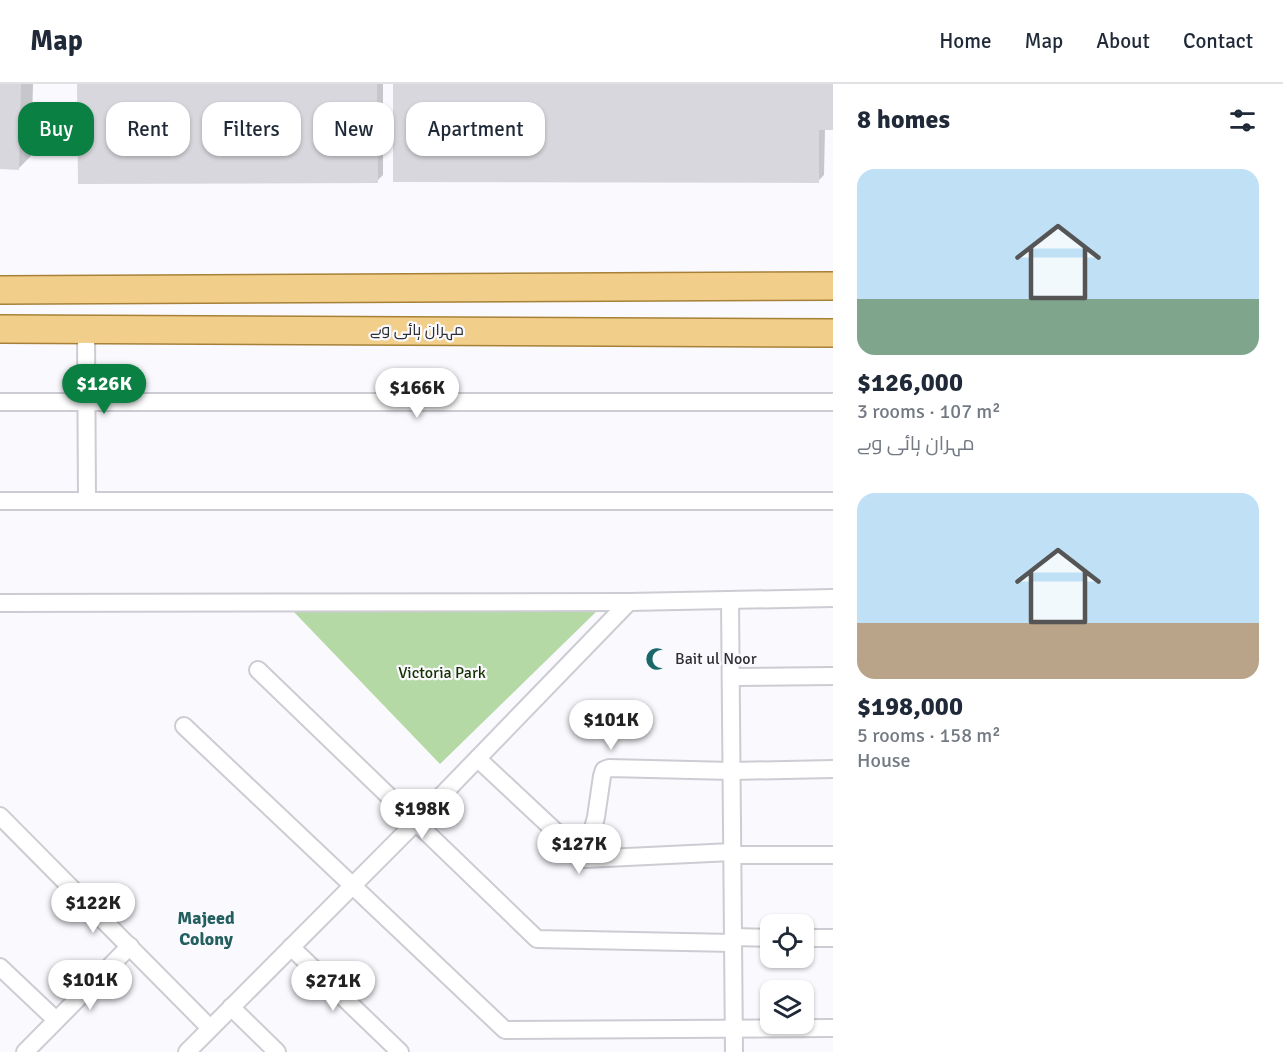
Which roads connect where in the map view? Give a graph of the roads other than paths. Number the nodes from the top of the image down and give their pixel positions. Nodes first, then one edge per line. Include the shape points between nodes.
1 (833, 286) edge
2 (0, 290) edge
3 (0, 329) edge
4 (86, 329) junction
5 (833, 333) edge
6 (86, 401) junction
7 (0, 402) edge
8 (833, 402) edge
9 (0, 501) edge
10 (87, 501) junction
11 (833, 501) edge
12 (833, 597) edge
13 (730, 600) junction
14 (629, 602) junction
15 (0, 603) edge
16 (258, 670) dead end
17 (833, 676) edge
18 (731, 677) junction
19 (184, 726) dead end
20 (478, 759) junction
21 (833, 768) edge
22 (732, 771) junction
23 (0, 816) edge
24 (416, 822) junction
25 (732, 853) junction
26 (833, 855) edge
27 (585, 859) junction
28 (353, 885) junction
29 (814, 938) edge
30 (833, 938) edge
31 (760, 939) edge
32 (733, 940) junction
33 (130, 946) junction
34 (291, 947) junction
35 (0, 967) edge
36 (231, 1007) junction
37 (56, 1020) junction
38 (210, 1028) junction
39 (734, 1028) junction
40 (833, 1028) edge
41 (25, 1052) edge
42 (187, 1052) edge
43 (277, 1052) edge
44 (400, 1052) edge
45 (734, 1052) edge

1 - 2 main road
3 - 4 main road, مہران ہائی وے
4 - 5 main road, مہران ہائی وے
4 - 6 street
6 - 7 street
6 - 8 street
6 - 10 street
9 - 10 street
10 - 11 street
12 - 13 street
13 - 14 street
13 - 18 street
14 - 15 street
14 - 20 street
16 - 24 street
17 - 18 street
18 - 22 street
19 - 28 street
20 - 24 street
20 - 27 street
21 - 22 street
22 - 25 street
22 - 27 street via 604,770
23 - 33 street
24 - 28 street
24 - 32 street via 537,939
25 - 26 street
25 - 27 street
25 - 32 street
28 - 34 street
28 - 39 street via 505,1030
29 - 30 street
31 - 32 street
32 - 39 street
33 - 37 street
33 - 38 street
34 - 36 street
34 - 44 street
35 - 37 street
36 - 38 street
36 - 43 street
37 - 41 street
38 - 42 street
39 - 40 street
39 - 45 street

